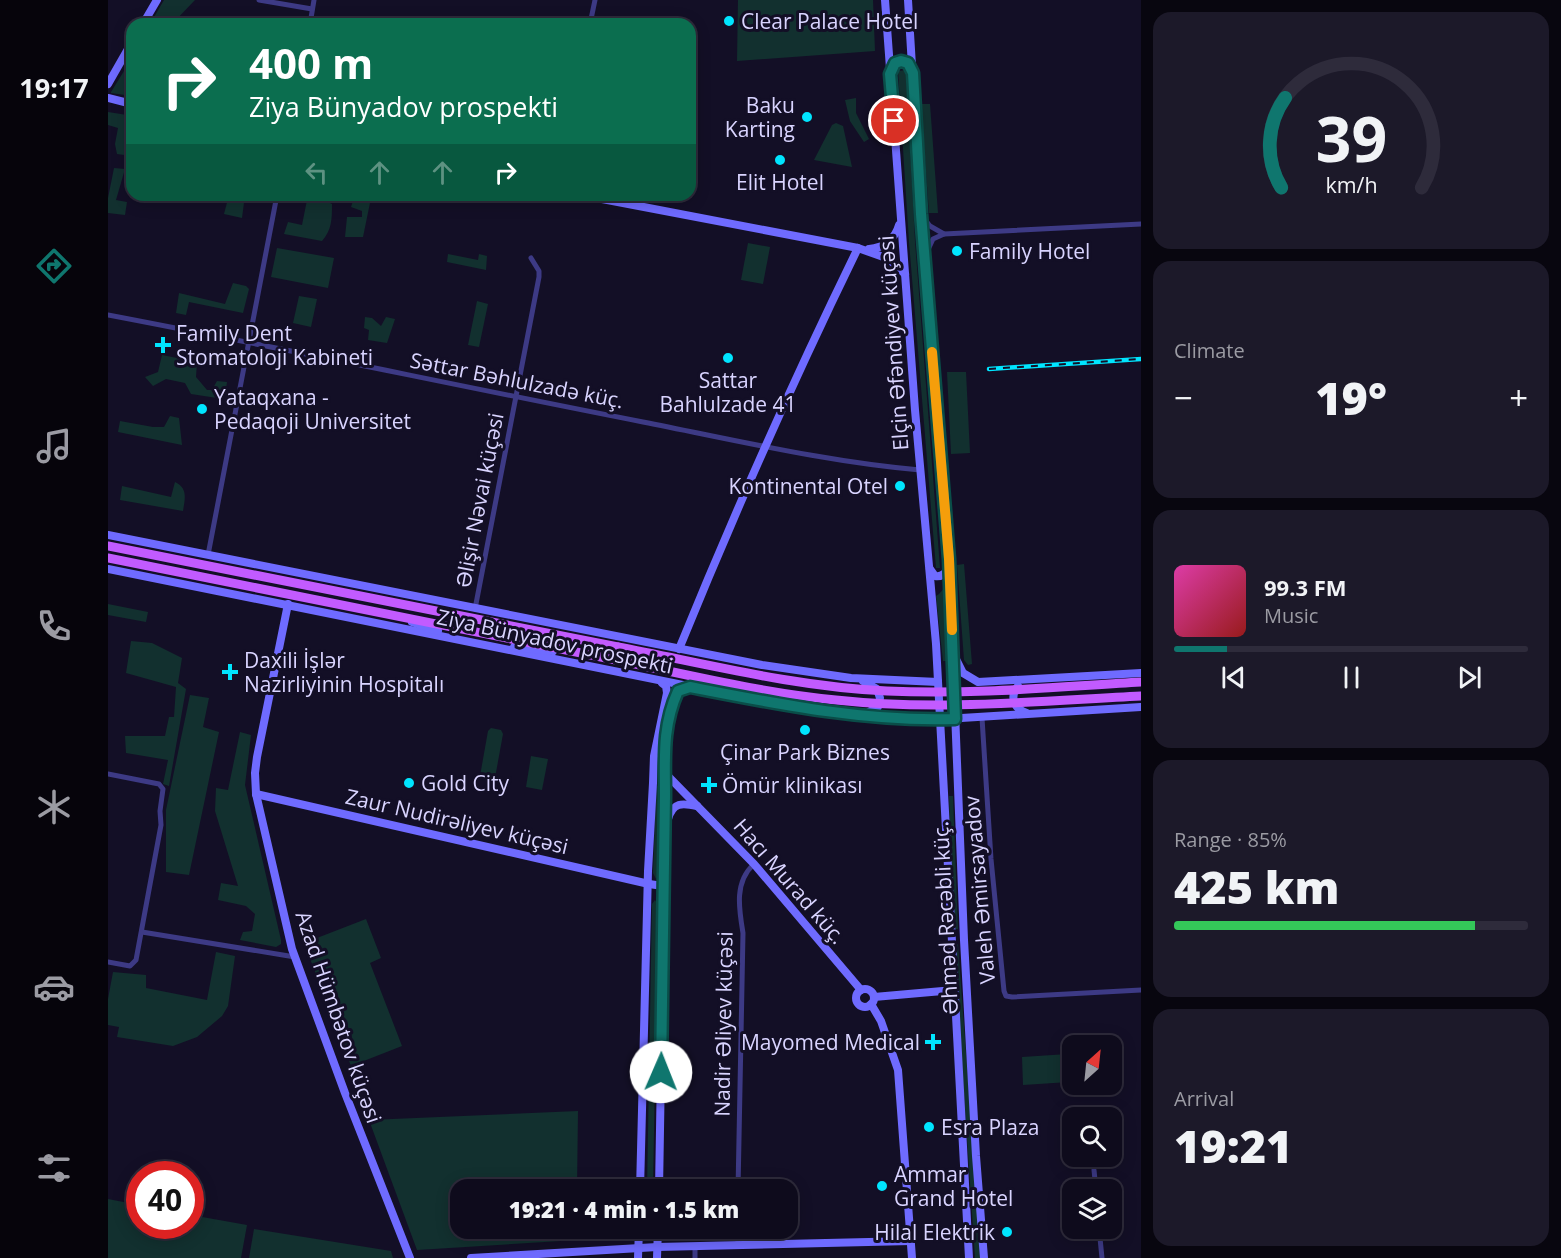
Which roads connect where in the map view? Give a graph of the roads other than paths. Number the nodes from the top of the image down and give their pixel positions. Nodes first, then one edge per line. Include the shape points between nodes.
1 (157, 0) edge
2 (259, 0) edge
3 (314, 0) edge
4 (595, 0) edge
5 (885, 0) edge
6 (908, 0) edge
7 (312, 9) junction
8 (146, 18) edge
9 (311, 18) edge
10 (591, 18) edge
11 (126, 52) edge
12 (913, 73) junction
13 (890, 74) junction
14 (108, 84) edge
15 (108, 98) edge
16 (126, 102) edge
17 (276, 201) edge
18 (611, 201) edge
19 (921, 214) junction
20 (901, 215) junction
21 (1141, 224) edge
22 (944, 234) junction
23 (858, 248) junction
24 (531, 258) dead end
25 (925, 258) junction
26 (905, 275) junction
27 (108, 315) edge
28 (248, 343) junction
29 (516, 398) junction
30 (766, 446) junction
31 (921, 470) junction
32 (108, 535) edge
33 (108, 546) edge
34 (208, 555) junction
35 (108, 558) edge
36 (949, 559) junction
37 (929, 567) junction
38 (108, 569) edge
39 (393, 603) junction
40 (288, 604) junction
41 (475, 609) junction
42 (391, 615) junction
43 (468, 641) junction
44 (590, 642) junction
45 (953, 645) junction
46 (679, 649) junction
47 (586, 655) junction
48 (1141, 673) edge
49 (857, 678) junction
50 (1030, 680) junction
51 (658, 681) junction
52 (938, 682) junction
53 (1141, 682) edge
54 (690, 687) junction
55 (1141, 696) edge
56 (1141, 707) edge
57 (1036, 714) junction
58 (861, 716) junction
59 (982, 718) junction
60 (939, 719) junction
61 (955, 719) junction
62 (665, 773) junction
63 (108, 774) edge
64 (653, 783) junction
65 (957, 788) junction
66 (942, 789) junction
67 (256, 794) junction
68 (697, 806) junction
69 (665, 830) junction
70 (754, 864) junction
71 (649, 884) junction
72 (663, 886) junction
73 (142, 932) junction
74 (964, 940) junction
75 (951, 941) junction
76 (295, 957) junction
77 (108, 962) edge
78 (861, 990) junction
79 (954, 990) junction
80 (1141, 990) edge
81 (873, 1001) junction
82 (1094, 1170) dead end
83 (640, 1179) edge
84 (658, 1179) edge
85 (738, 1179) edge
86 (1095, 1179) edge
87 (638, 1239) edge
88 (657, 1239) edge
89 (738, 1239) edge
90 (1100, 1239) edge
91 (911, 1242) junction
92 (738, 1245) junction
93 (657, 1247) junction
94 (695, 1247) junction
95 (638, 1248) junction
96 (410, 1258) edge
97 (471, 1258) edge
98 (638, 1258) edge
99 (657, 1258) edge
100 (695, 1258) edge
101 (912, 1258) edge
102 (969, 1258) edge
103 (984, 1258) edge
104 (1102, 1258) edge

1 - 8 main road
2 - 7 street
3 - 7 street
4 - 10 street
5 - 13 main road, Elçin Əfəndiyev küçəsi
6 - 12 main road, Elçin Əfəndiyev küçəsi
7 - 9 street
11 - 14 main road
12 - 13 main road via 908,63 901,61 895,63
12 - 19 main road, Elçin Əfəndiyev küçəsi
13 - 20 main road, Elçin Əfəndiyev küçəsi
15 - 16 main road
17 - 28 street
18 - 23 main road
19 - 22 street via 930,226
19 - 25 main road, Elçin Əfəndiyev küçəsi
20 - 23 main road via 898,230 890,241 878,248
20 - 26 main road, Elçin Əfəndiyev küçəsi
21 - 22 street
22 - 25 street via 933,239
23 - 26 main road via 889,259
23 - 30 main road
24 - 29 street, Əlişir Nəvai küçəsi via 539,277
25 - 36 main road, Elçin Əfəndiyev küçəsi
26 - 31 main road, Elçin Əfəndiyev küçəsi
27 - 28 street, Səttar Bəhlulzadə küç.
28 - 29 street, Səttar Bəhlulzadə küç.
28 - 34 street
29 - 30 street, Səttar Bəhlulzadə küç.
29 - 41 street, Əlişir Nəvai küçəsi
30 - 31 street, Səttar Bəhlulzadə küç.
30 - 46 main road
31 - 37 main road, Elçin Əfəndiyev küçəsi
32 - 34 main road, Ziya Bünyadov prospekti
33 - 39 main road, Ziya Bünyadov prospekti
34 - 41 main road, Ziya Bünyadov prospekti
35 - 42 main road, Ziya Bünyadov prospekti
36 - 37 main road via 942,576 935,576
36 - 45 main road, Elçin Əfəndiyev küçəsi
37 - 52 main road, Elçin Əfəndiyev küçəsi
38 - 40 main road, Ziya Bünyadov prospekti
39 - 41 main road
39 - 44 main road, Ziya Bünyadov prospekti
40 - 43 main road, Ziya Bünyadov prospekti
40 - 67 main road, Azad Hümbətov küçəsi via 257,757
41 - 44 main road
41 - 46 main road, Ziya Bünyadov prospekti
42 - 43 main road
42 - 47 main road, Ziya Bünyadov prospekti
43 - 47 main road
43 - 51 main road, Ziya Bünyadov prospekti
44 - 53 main road, Ziya Bünyadov prospekti, bridge via 774,677 885,691 978,692
45 - 50 main road via 962,671 978,682
45 - 61 main road, Elçin Əfəndiyev küçəsi
46 - 49 main road, Ziya Bünyadov prospekti
47 - 55 main road, Ziya Bünyadov prospekti, bridge via 799,696 883,704 978,705
48 - 50 main road
49 - 52 main road, Ziya Bünyadov prospekti
49 - 58 main road via 873,684 880,698 875,711
50 - 57 main road via 1017,687 1013,700 1018,709
51 - 54 main road, Ziya Bünyadov prospekti
51 - 64 main road via 666,686 667,693 654,756
52 - 60 main road, Elçin Əfəndiyev küçəsi
54 - 58 main road, Ziya Bünyadov prospekti
54 - 62 main road via 678,691 674,700 665,742
56 - 57 main road, Ziya Bünyadov prospekti
57 - 59 main road, Ziya Bünyadov prospekti
58 - 60 main road, Ziya Bünyadov prospekti
59 - 61 main road, Ziya Bünyadov prospekti
59 - 80 street, Valeh Əmirsayadov via 991,859 1006,996
60 - 61 main road, Ziya Bünyadov prospekti
60 - 66 main road, Əhməd Rəcəbli küç.
61 - 65 main road, Əhməd Rəcəbli küç.
62 - 64 main road via 657,775
62 - 68 main road, Hacı Murad küç.
62 - 69 main road
63 - 73 street via 159,784 163,790 161,825
64 - 71 main road
65 - 66 main road
65 - 74 main road, Əhməd Rəcəbli küç.
66 - 75 main road, Əhməd Rəcəbli küç.
67 - 71 main road, Zaur Nudirəliyev küçəsi
67 - 76 main road, Azad Hümbətov küçəsi
68 - 69 main road via 674,807
68 - 70 main road, Hacı Murad küç.
69 - 72 main road
70 - 78 main road, Hacı Murad küç.
70 - 85 street, Nadir Əliyev küçəsi via 742,877 740,889
71 - 72 main road, Zaur Nudirəliyev küçəsi
71 - 83 main road
72 - 84 main road
73 - 76 street
73 - 77 street via 135,963 130,966
74 - 75 main road
74 - 103 main road, Əhməd Rəcəbli küç.
75 - 79 main road, Əhməd Rəcəbli küç.
76 - 96 main road, Azad Hümbətov küçəsi
78 - 81 main road via 870,990
78 - 81 main road via 858,1002 865,1006
79 - 81 main road
79 - 102 main road, Əhməd Rəcəbli küç.
81 - 91 main road via 898,1070
82 - 86 street
87 - 95 main road
88 - 93 main road
89 - 92 street
90 - 104 street
91 - 92 main road
91 - 101 main road
92 - 94 main road
93 - 94 main road
93 - 95 main road
93 - 99 main road
94 - 100 street
95 - 97 main road
95 - 98 main road

